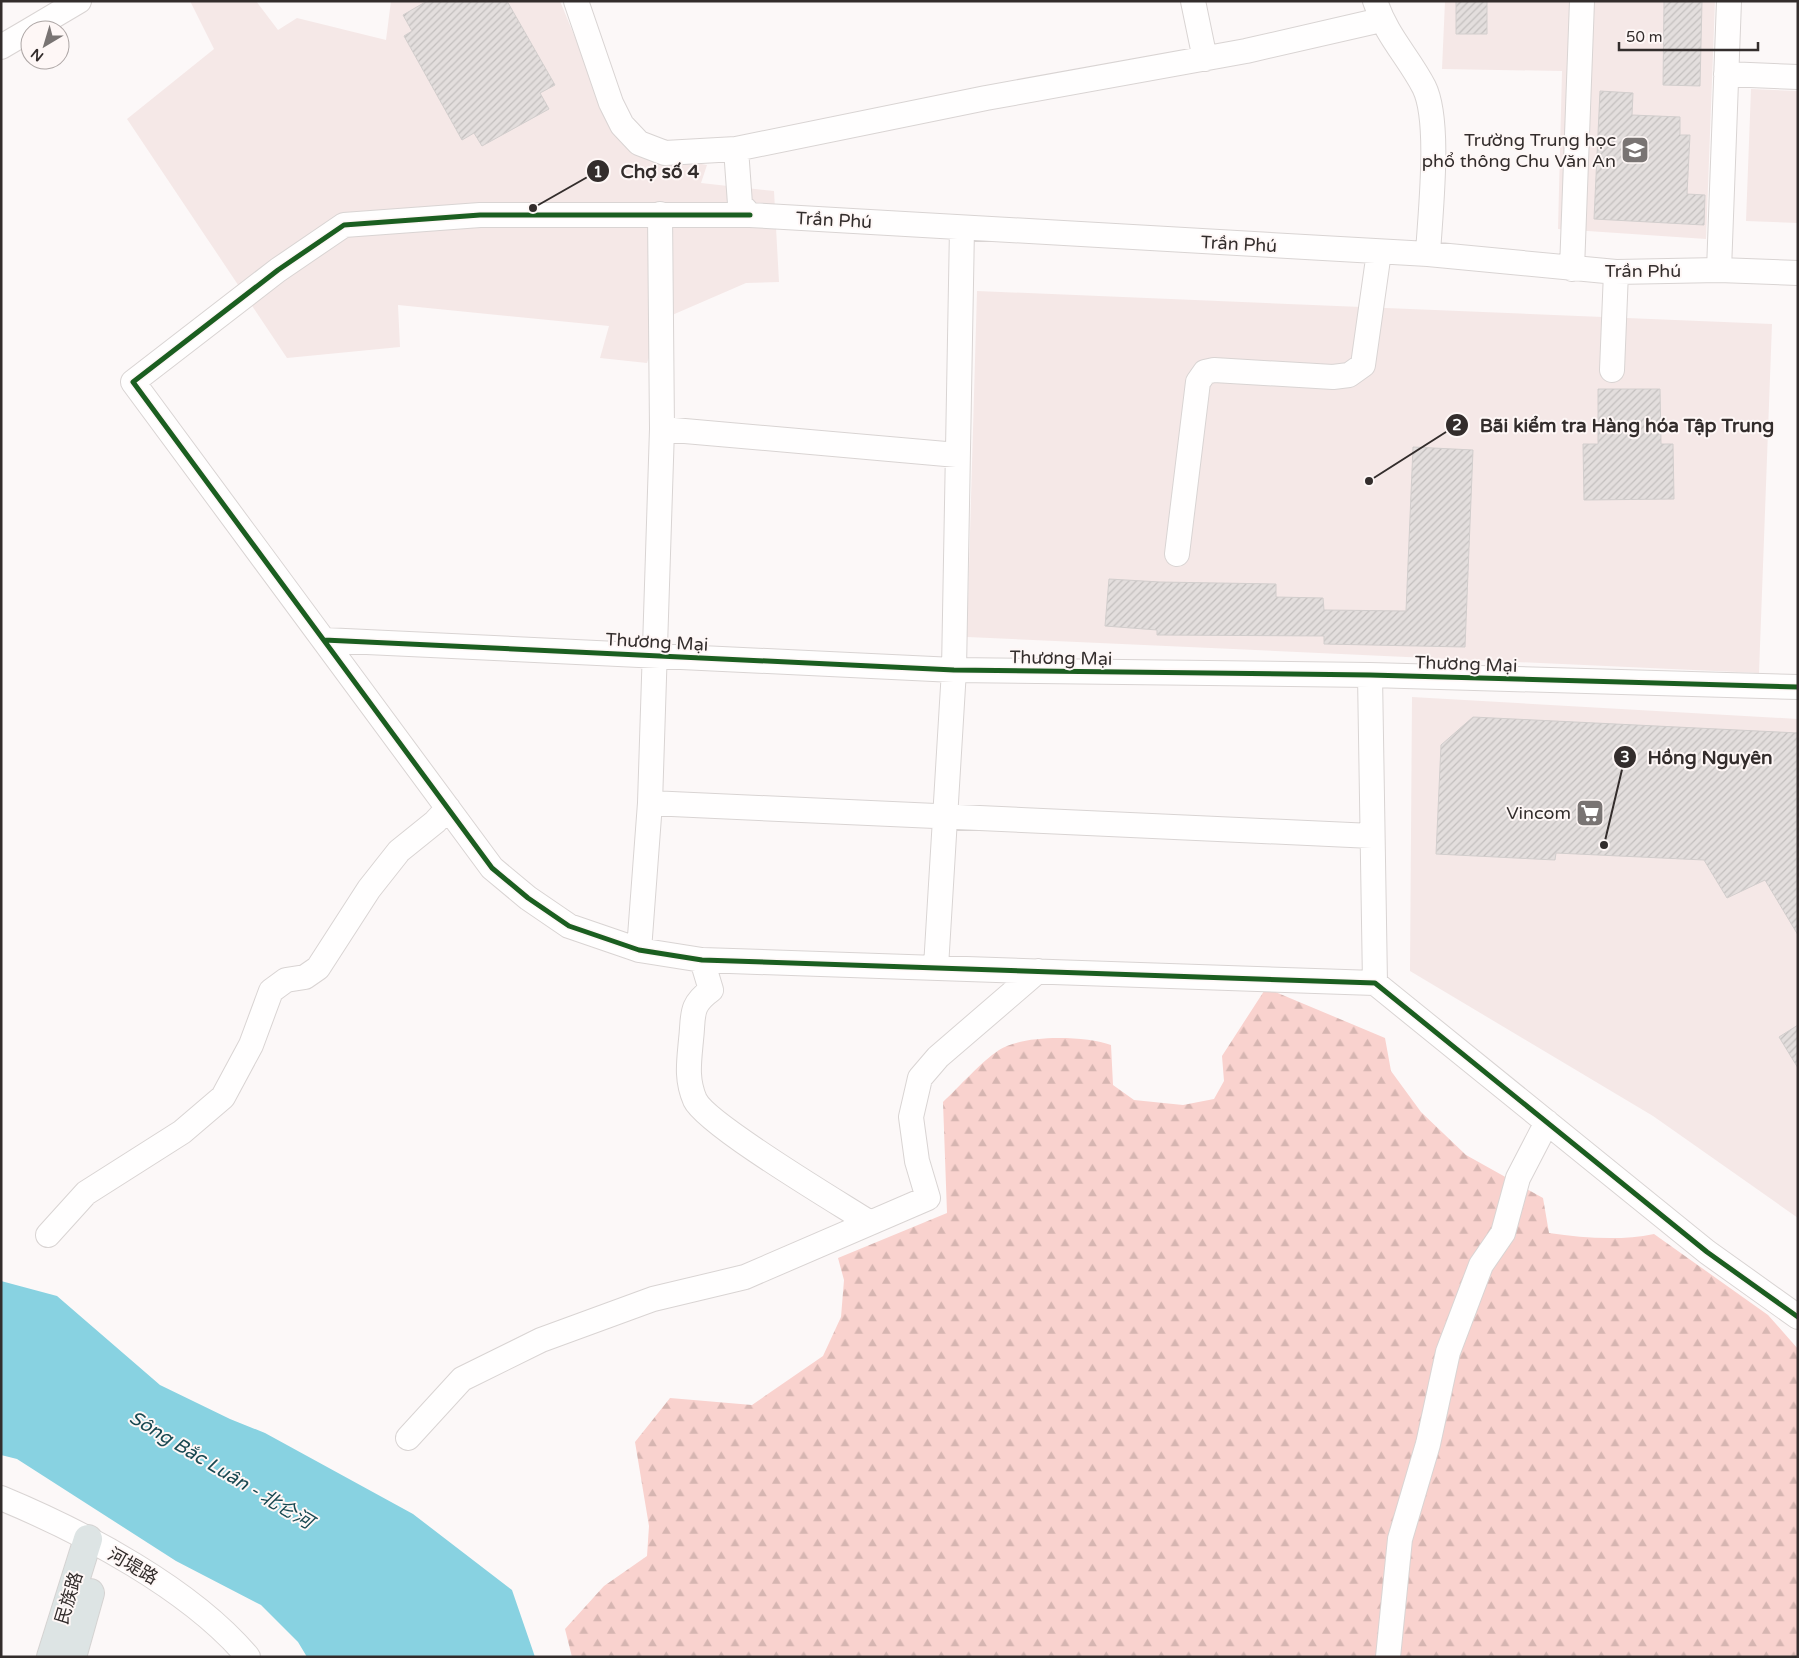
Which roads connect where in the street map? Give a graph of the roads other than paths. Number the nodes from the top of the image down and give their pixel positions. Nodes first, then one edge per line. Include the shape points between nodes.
1 (79, 1) edge
2 (576, 1) edge
3 (1193, 1) edge
4 (1582, 1) edge
5 (1729, 1) edge
6 (1378, 11) edge
7 (47, 20) edge
8 (20, 36) edge
9 (1, 47) edge
10 (1204, 59) junction
11 (1726, 74) junction
12 (1798, 77) edge
13 (736, 149) junction
14 (660, 214) junction
15 (750, 215) junction
16 (962, 228) junction
17 (1379, 252) junction
18 (1428, 254) junction
19 (1572, 269) junction
20 (1719, 270) junction
21 (1616, 272) junction
22 (1798, 273) edge
23 (1612, 370) dead end
24 (662, 429) junction
25 (957, 455) junction
26 (1177, 554) dead end
27 (324, 640) junction
28 (655, 656) junction
29 (954, 670) junction
30 (1370, 675) junction
31 (1798, 687) edge
32 (650, 804) junction
33 (448, 808) junction
34 (944, 817) junction
35 (1372, 836) junction
36 (640, 950) junction
37 (702, 960) junction
38 (936, 967) junction
39 (1038, 971) junction
40 (1375, 983) junction
41 (1546, 1122) junction
42 (870, 1223) junction
43 (48, 1235) dead end
44 (1798, 1317) edge
45 (408, 1438) dead end
46 (1, 1498) edge
47 (95, 1544) junction
48 (51, 1657) edge
49 (72, 1657) edge
50 (248, 1657) edge
51 (1388, 1657) edge

1 - 7 street
2 - 13 street via 611,103 622,125 639,143 665,153
3 - 10 street
4 - 19 street
5 - 11 street
6 - 10 street
6 - 18 street via 1424,87 1430,105 1433,132
8 - 9 street
10 - 13 street via 977,99
11 - 12 street
11 - 20 street
13 - 15 street via 740,204
14 - 15 street, Trần Phú
14 - 24 street
14 - 27 street, Trần Phú via 480,216 344,225 278,270 133,382
15 - 16 street, Trần Phú
16 - 17 street, Trần Phú
16 - 25 street
17 - 18 street, Trần Phú
17 - 26 street via 1363,365 1349,375 1334,377 1214,370 1205,372 1198,382
18 - 19 street, Trần Phú
19 - 21 street, Trần Phú
20 - 21 street, Trần Phú
20 - 22 street, Trần Phú
21 - 23 street
24 - 25 street
24 - 28 street
25 - 29 street
27 - 28 street, Thương Mại
27 - 33 street
28 - 29 street, Thương Mại
28 - 32 street
29 - 30 street, Thương Mại
29 - 34 street
30 - 31 street, Thương Mại
30 - 35 street
32 - 34 street
32 - 36 street
33 - 36 street via 492,868 528,898 569,926
33 - 43 street via 399,850 369,889 318,968 305,977 286,980 271,991 251,1045 223,1096 182,1132 86,1193
34 - 35 street
34 - 38 street
35 - 40 street
36 - 37 street
37 - 38 street
37 - 42 street via 711,990 698,1000 693,1010 687,1076 696,1102 719,1124
38 - 39 street
39 - 40 street
39 - 42 street via 938,1057 920,1078 911,1117 917,1161 928,1198
40 - 41 street
41 - 44 street via 1707,1252
41 - 51 street via 1518,1178 1503,1234 1480,1265 1448,1352 1428,1444 1400,1539
42 - 45 street via 745,1278 653,1299 540,1340 462,1379
46 - 47 street, 河堤路 via 56,1521
47 - 48 main road, 民族路
47 - 49 main road, 民族路
47 - 50 street, 河堤路 via 166,1585 230,1635

